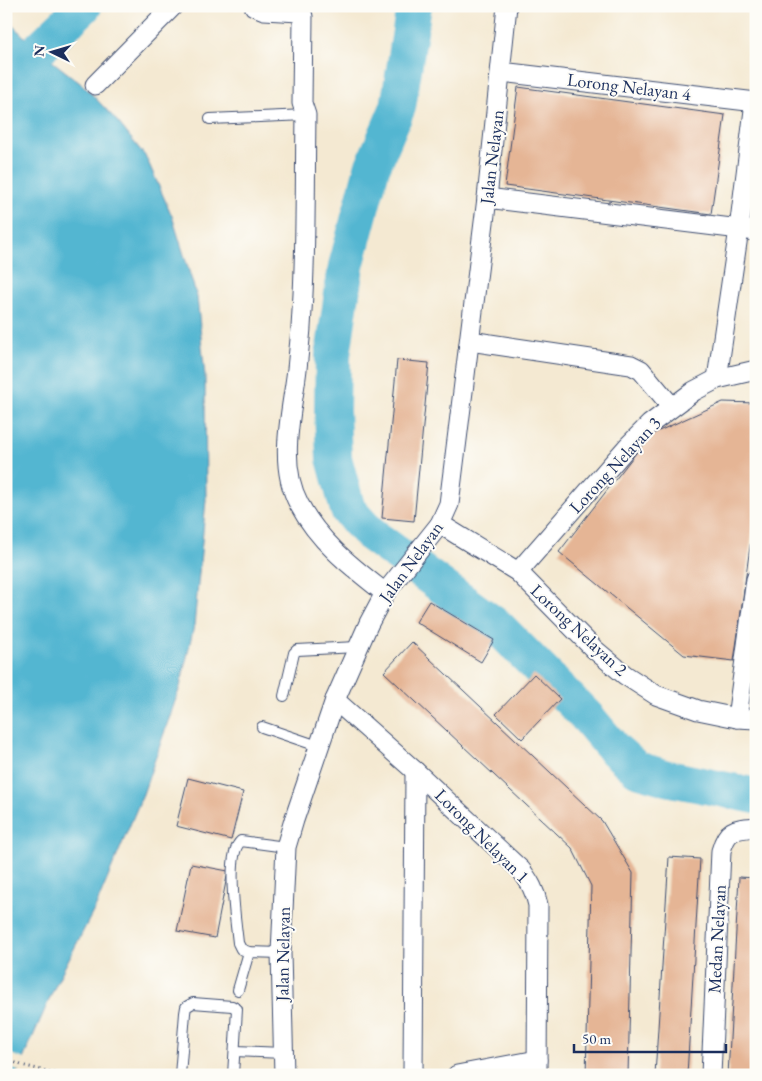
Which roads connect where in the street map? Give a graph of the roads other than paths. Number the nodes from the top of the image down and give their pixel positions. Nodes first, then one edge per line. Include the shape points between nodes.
1 (173, 6) edge
2 (254, 6) edge
3 (507, 6) edge
4 (501, 72) junction
5 (95, 85) dead end
6 (755, 102) edge
7 (306, 115) junction
8 (210, 119) dead end
9 (487, 198) junction
10 (747, 230) edge
11 (470, 341) junction
12 (756, 370) edge
13 (717, 379) junction
14 (672, 407) junction
15 (440, 524) junction
16 (518, 572) junction
17 (756, 579) edge
18 (386, 593) junction
19 (357, 647) junction
20 (284, 696) dead end
21 (335, 700) junction
22 (747, 719) edge
23 (262, 726) dead end
24 (318, 746) junction
25 (415, 770) junction
26 (756, 827) edge
27 (286, 847) junction
28 (250, 952) junction
29 (281, 953) junction
30 (238, 990) dead end
31 (235, 1051) junction
32 (283, 1053) junction
33 (537, 1067) edge
34 (180, 1075) edge
35 (233, 1075) edge
36 (284, 1075) edge
37 (413, 1075) edge
38 (457, 1075) edge
39 (711, 1075) edge

1 - 5 street
2 - 7 street via 264,10 303,13 302,103
3 - 4 street, Jalan Nelayan
4 - 6 street, Lorong Nelayan 4
4 - 9 street, Jalan Nelayan
6 - 10 street
7 - 8 lane
7 - 18 street via 304,290 288,435 291,481 298,503 332,549
9 - 10 street
9 - 11 street, Jalan Nelayan
10 - 13 street
11 - 14 street via 630,365 641,370
11 - 15 street, Jalan Nelayan via 449,504
12 - 13 street, Lorong Nelayan 3
13 - 14 street, Lorong Nelayan 3
14 - 16 street, Lorong Nelayan 3 via 628,446
15 - 16 street, Lorong Nelayan 2
15 - 18 street, Jalan Nelayan
16 - 22 street, Lorong Nelayan 2 via 594,649 648,690 698,710
17 - 22 street
18 - 19 street, Jalan Nelayan
19 - 20 lane via 297,650
19 - 21 street, Jalan Nelayan
21 - 24 street, Jalan Nelayan
21 - 25 street, Lorong Nelayan 1
23 - 24 lane
24 - 27 street, Jalan Nelayan
25 - 33 street, Lorong Nelayan 1 via 521,870 536,892
25 - 37 street
26 - 39 street, Medan Nelayan via 729,833 721,852
27 - 28 lane via 245,840 236,846 232,880 238,943 240,949
27 - 29 street, Jalan Nelayan
28 - 29 lane
28 - 30 lane
29 - 32 street, Jalan Nelayan
31 - 32 lane
31 - 34 lane via 237,1009 193,1003 185,1013
31 - 35 lane
32 - 36 street, Jalan Nelayan
33 - 38 street

